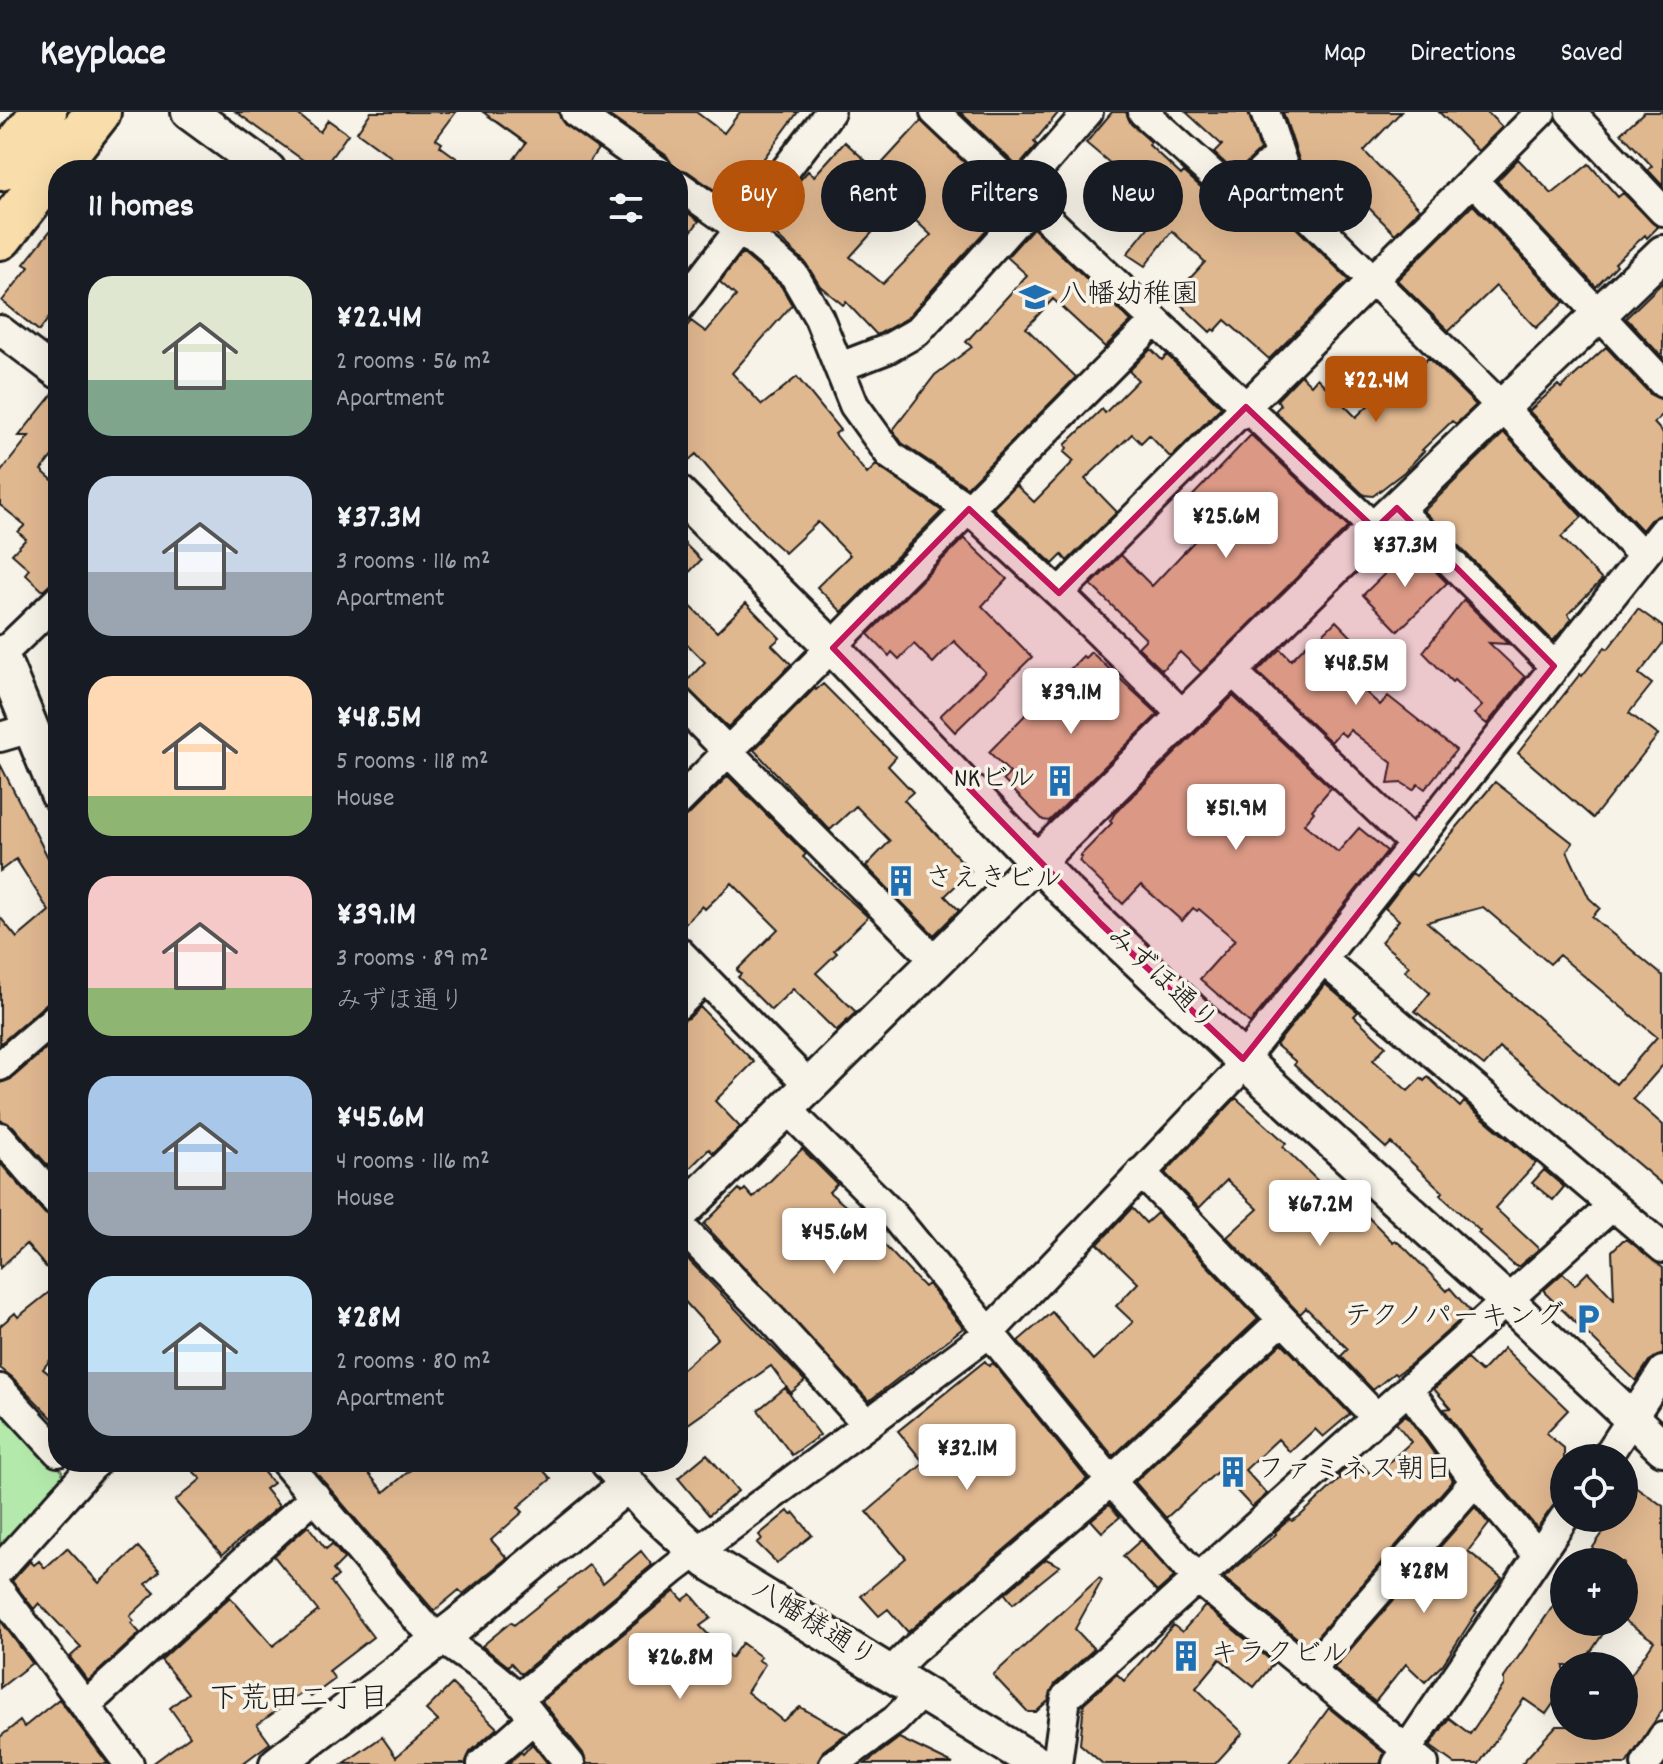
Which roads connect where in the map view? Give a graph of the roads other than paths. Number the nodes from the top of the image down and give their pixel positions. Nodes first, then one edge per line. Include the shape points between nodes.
1 (44, 112) edge
2 (98, 112) edge
3 (189, 112) edge
4 (575, 112) edge
5 (830, 112) edge
6 (935, 112) edge
7 (1088, 112) edge
8 (1143, 112) edge
9 (1265, 112) edge
10 (1570, 112) edge
11 (1531, 115) edge
12 (1279, 155) junction
13 (66, 160) edge
14 (254, 160) edge
15 (643, 160) edge
16 (793, 160) edge
17 (986, 160) edge
18 (1053, 160) edge
19 (0, 168) edge
20 (1473, 180) junction
21 (48, 186) edge
22 (688, 192) edge
23 (712, 209) edge
24 (1663, 211) edge
25 (738, 232) edge
26 (744, 232) edge
27 (998, 232) edge
28 (1062, 232) edge
29 (0, 237) edge
30 (1663, 253) edge
31 (1372, 279) junction
32 (688, 296) edge
33 (1598, 313) junction
34 (1155, 321) junction
35 (0, 330) edge
36 (48, 366) edge
37 (840, 367) junction
38 (1663, 383) edge
39 (1501, 406) junction
40 (1246, 407) junction
41 (688, 503) edge
42 (969, 509) junction
43 (1386, 518) junction
44 (1663, 531) edge
45 (1643, 556) junction
46 (1059, 593) junction
47 (48, 609) edge
48 (833, 648) junction
49 (0, 654) edge
50 (1554, 666) junction
51 (1231, 670) junction
52 (688, 711) edge
53 (1184, 716) junction
54 (16, 732) edge
55 (729, 752) junction
56 (48, 779) edge
57 (688, 792) edge
58 (1414, 844) junction
59 (1038, 864) junction
60 (1323, 960) junction
61 (688, 961) edge
62 (937, 962) junction
63 (705, 979) junction
64 (688, 995) edge
65 (48, 1025) edge
66 (1243, 1059) junction
67 (0, 1066) edge
68 (798, 1098) junction
69 (0, 1137) edge
70 (1141, 1172) junction
71 (48, 1192) edge
72 (688, 1204) edge
73 (1612, 1206) junction
74 (688, 1223) edge
75 (1663, 1248) edge
76 (1507, 1301) junction
77 (1281, 1321) junction
78 (989, 1333) junction
79 (1663, 1371) edge
80 (0, 1389) edge
81 (1409, 1390) junction
82 (1377, 1418) junction
83 (1633, 1420) junction
84 (866, 1423) junction
85 (48, 1441) edge
86 (1616, 1444) edge
87 (1663, 1448) edge
88 (78, 1472) edge
89 (294, 1472) edge
90 (618, 1474) edge
91 (1111, 1481) junction
92 (1475, 1481) junction
93 (315, 1496) junction
94 (1554, 1532) edge
95 (697, 1551) junction
96 (1538, 1555) junction
97 (0, 1569) edge
98 (1198, 1579) junction
99 (0, 1592) edge
100 (439, 1638) junction
101 (1309, 1671) junction
102 (890, 1673) junction
103 (921, 1693) junction
104 (85, 1706) junction
105 (525, 1709) junction
106 (1663, 1737) edge
107 (289, 1760) edge
108 (1409, 1760) edge
109 (129, 1764) edge
110 (482, 1764) edge
111 (570, 1764) edge
112 (834, 1764) edge
113 (1038, 1764) edge
114 (1057, 1764) edge
115 (1646, 1764) edge

1 - 19 highway
2 - 13 highway
3 - 14 street
4 - 15 street
5 - 16 street
6 - 17 street
7 - 18 street
8 - 12 street via 1236,196
9 - 12 street
10 - 24 street
11 - 20 street
12 - 31 street via 1296,204
20 - 31 street
20 - 33 street
21 - 29 highway
22 - 23 street
25 - 32 street
26 - 37 street via 794,275
27 - 37 street via 917,332
28 - 34 street
30 - 33 street
31 - 39 street
31 - 40 street
33 - 38 street
33 - 39 street
34 - 40 street
34 - 42 street
35 - 36 street
37 - 42 street via 854,405 890,455
39 - 43 street
39 - 45 street
40 - 43 street
40 - 46 street
41 - 48 street, みずほ通り
42 - 46 street
42 - 48 street
43 - 50 street
43 - 51 street
44 - 45 street
45 - 50 street
46 - 53 street
47 - 49 street
48 - 55 street
48 - 59 street, みずほ通り
49 - 54 street
50 - 58 street
51 - 53 street
51 - 58 street
52 - 55 street
53 - 59 street
54 - 56 street
55 - 57 street
55 - 62 street
58 - 60 street
59 - 62 street
59 - 66 street, みずほ通り
60 - 66 street
60 - 73 street
61 - 63 street
62 - 68 street
63 - 64 street
63 - 68 street
65 - 67 street
66 - 70 street via 1232,1078
66 - 76 street, みずほ通り
68 - 72 street
68 - 78 street
69 - 71 street
70 - 77 street
70 - 78 street
73 - 75 street
73 - 76 street
74 - 84 street
76 - 81 street
76 - 83 street, みずほ通り
77 - 82 street
77 - 91 street
78 - 84 street
78 - 91 street
79 - 83 street
80 - 85 street
81 - 82 street
81 - 92 street
82 - 98 street
83 - 86 street
83 - 87 street, みずほ通り
84 - 95 street
88 - 97 street
89 - 93 street
90 - 95 street, 八幡様通り
90 - 100 street
91 - 98 street
91 - 102 street
92 - 96 street
92 - 101 street
93 - 100 street
93 - 104 street
94 - 96 street
95 - 102 street, 八幡様通り
95 - 105 street
96 - 108 street
98 - 101 street
98 - 114 street via 1066,1697
99 - 104 street
100 - 105 street via 458,1648
100 - 107 street
101 - 108 street
102 - 103 street, 八幡様通り
103 - 112 street via 895,1720
103 - 113 street, 八幡様通り
104 - 109 street
105 - 110 street
105 - 111 street
106 - 115 street

